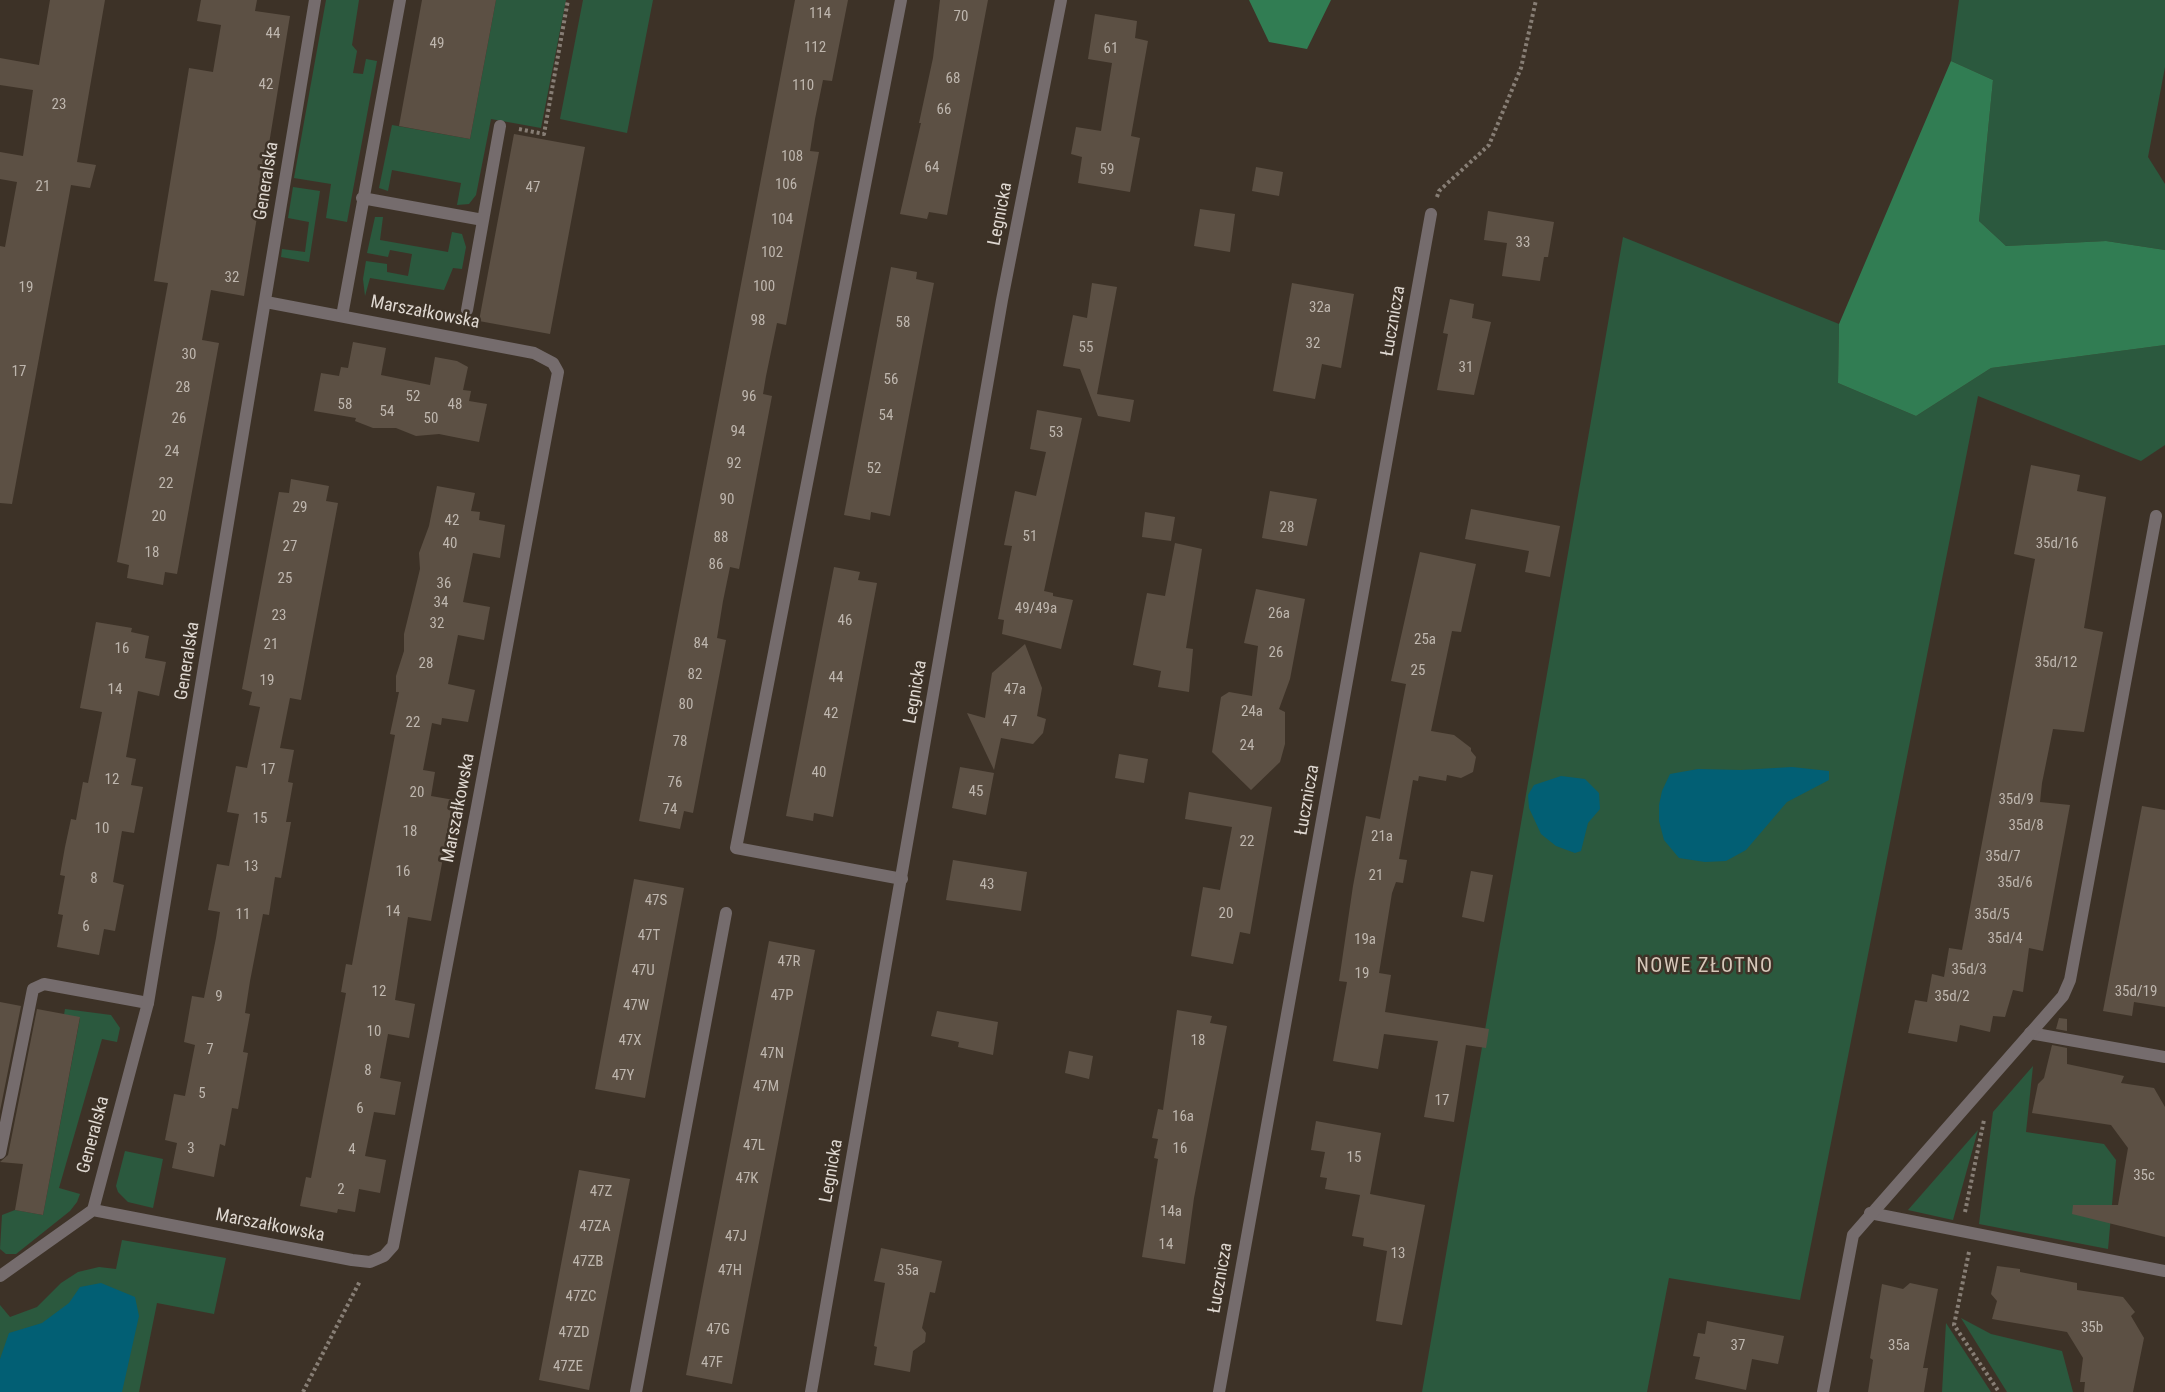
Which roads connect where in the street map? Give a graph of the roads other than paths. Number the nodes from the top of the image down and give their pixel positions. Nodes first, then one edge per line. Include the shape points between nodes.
1 (315, 0) edge
2 (400, 0) edge
3 (901, 0) edge
4 (1061, 0) edge
5 (500, 126) road end
6 (362, 198) junction
7 (1431, 214) road end
8 (483, 220) junction
9 (266, 302) junction
10 (467, 310) dead end
11 (342, 316) junction
12 (2156, 516) dead end
13 (902, 879) junction
14 (726, 913) dead end
15 (148, 1003) junction
16 (2030, 1033) junction
17 (2165, 1057) edge
18 (0, 1153) edge
19 (93, 1210) junction
20 (1870, 1214) junction
21 (2165, 1271) edge
22 (0, 1276) edge
23 (636, 1392) edge
24 (812, 1392) edge
25 (1219, 1392) edge
26 (1823, 1392) edge

1 - 9 street, Generalska
2 - 6 street
3 - 13 street via 736,848
4 - 13 street, Legnicka via 1002,300
5 - 8 street
6 - 8 street
6 - 11 street
7 - 25 street, Łucznicza
8 - 10 street
9 - 11 street, Marszałkowska
9 - 15 street, Generalska
11 - 19 street, Marszałkowska via 534,352 553,363 558,380 393,1246 384,1256 370,1262
12 - 16 street via 2077,951 2063,996
13 - 24 street, Legnicka
14 - 23 street
15 - 18 street via 44,984 33,988
15 - 19 street, Generalska
16 - 17 street
16 - 20 street
19 - 22 street
20 - 21 street
20 - 26 street via 1853,1236

